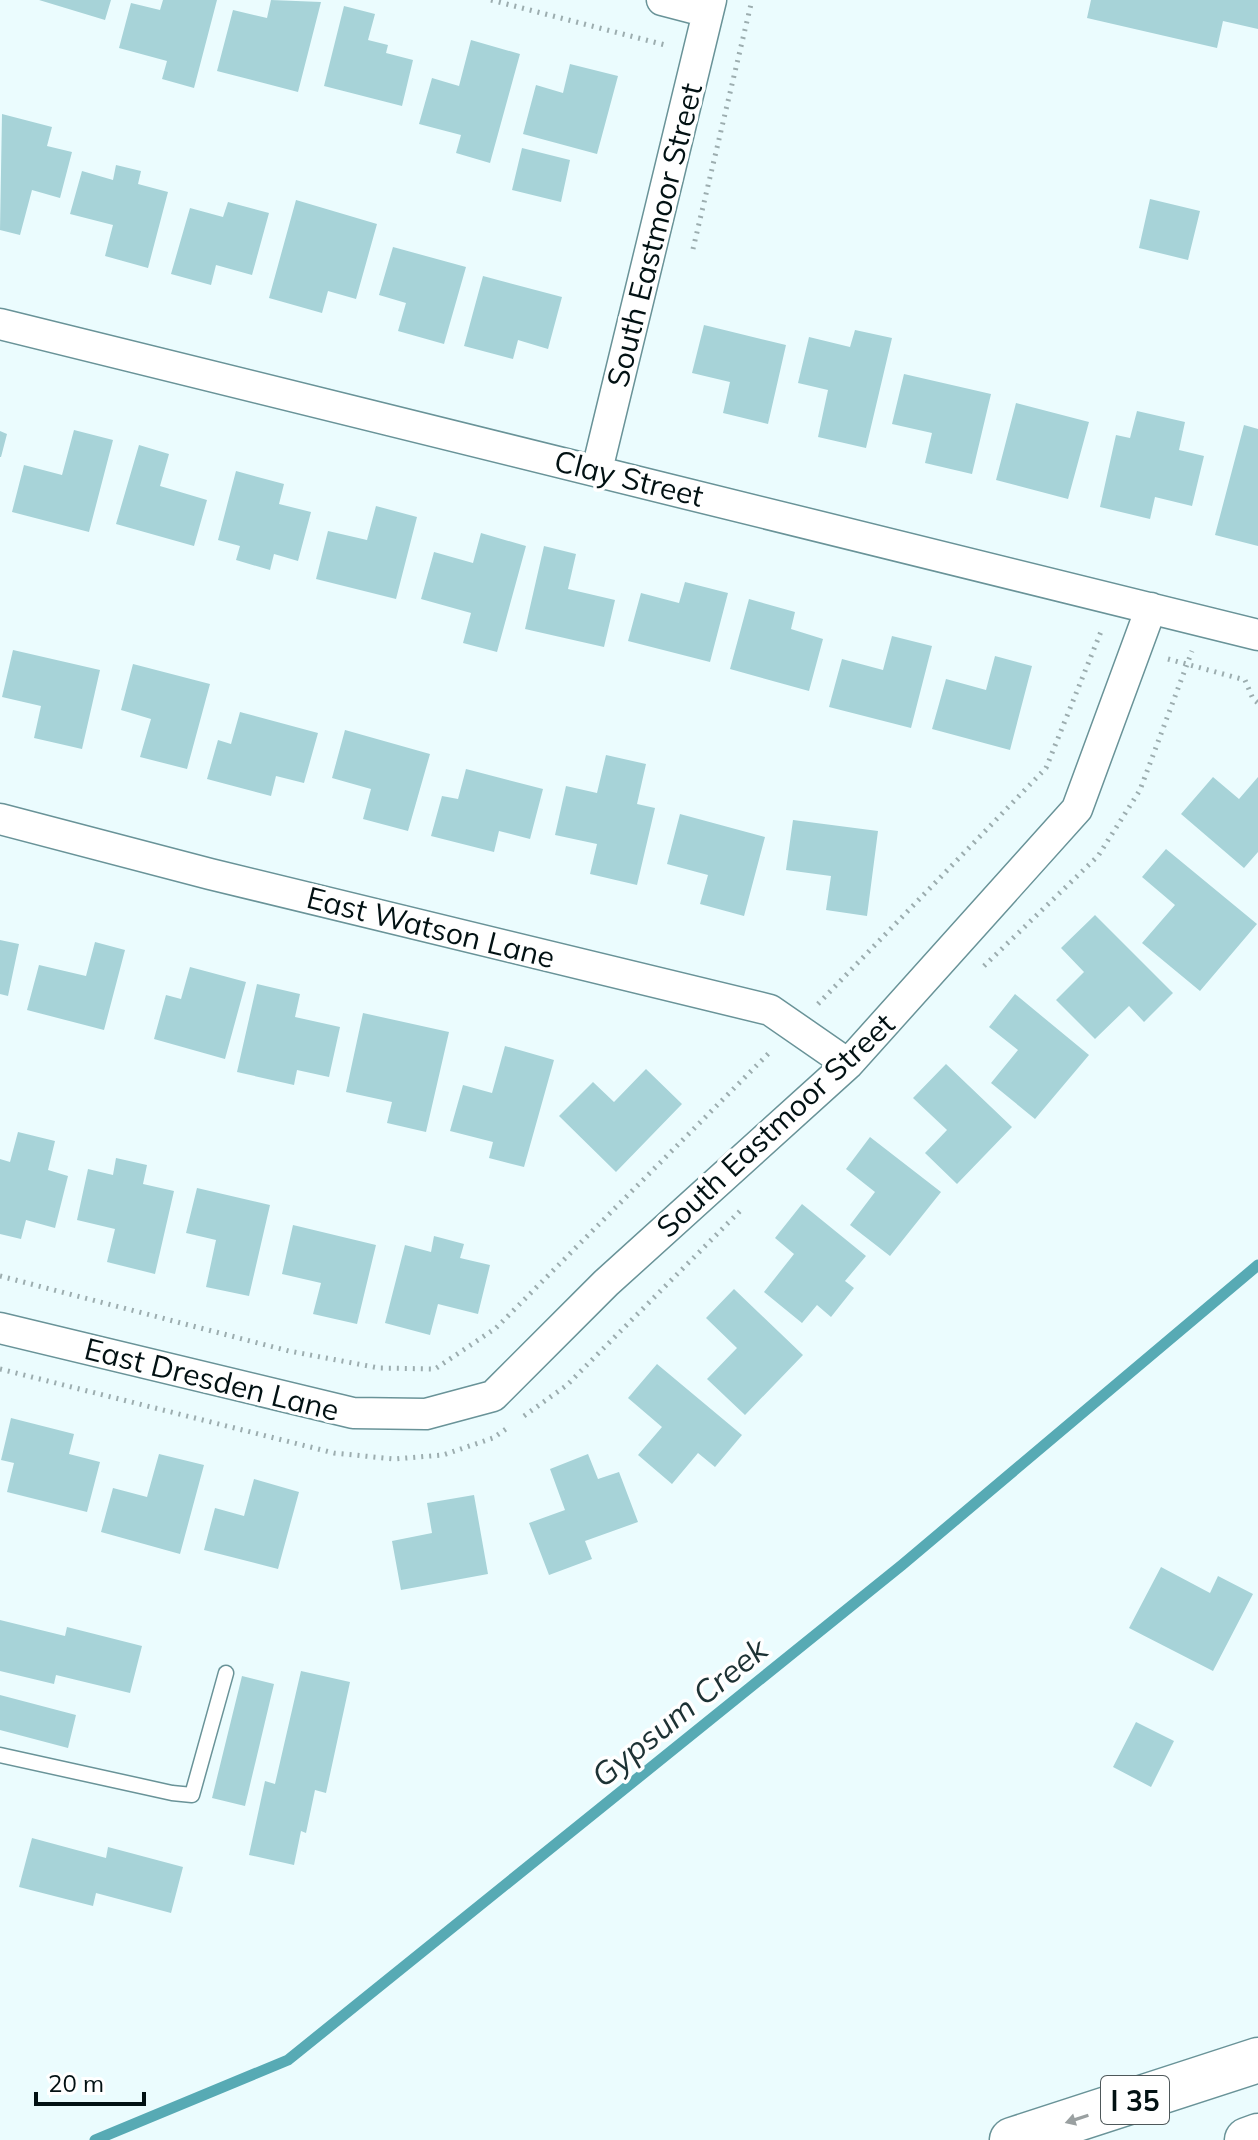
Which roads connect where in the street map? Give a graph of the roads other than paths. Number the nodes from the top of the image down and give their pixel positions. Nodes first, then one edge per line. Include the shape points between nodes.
1 (662, 0) edge
2 (709, 6) edge
3 (0, 324) edge
4 (597, 470) junction
5 (1151, 608) junction
6 (1258, 635) edge
7 (0, 819) edge
8 (848, 1064) junction
9 (0, 1328) edge
10 (426, 1414) joint
11 (226, 1673) dead end
12 (0, 1755) edge
13 (1258, 2060) edge
14 (1258, 2136) edge
15 (1012, 2140) edge
16 (1247, 2140) edge

1 - 2 street
2 - 4 street, South Eastmoor Street
3 - 4 street, Clay Street
4 - 5 street, Clay Street
5 - 6 street, Clay Street
5 - 8 street, South Eastmoor Street via 1077,809
7 - 8 street, East Watson Lane via 770,1010
8 - 10 street, South Eastmoor Street via 606,1283 493,1396
9 - 10 street, East Dresden Lane via 353,1413
11 - 12 lane via 192,1795
13 -> 15 highway, I 35
14 - 16 highway

